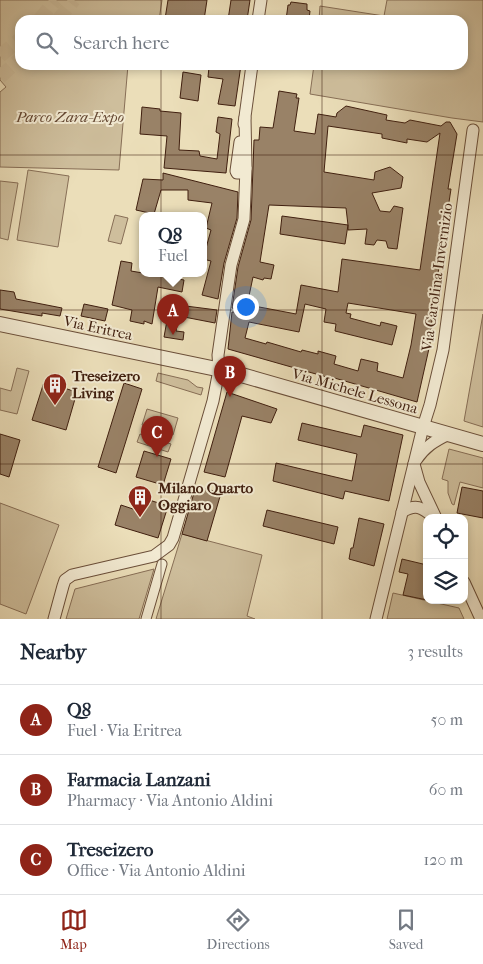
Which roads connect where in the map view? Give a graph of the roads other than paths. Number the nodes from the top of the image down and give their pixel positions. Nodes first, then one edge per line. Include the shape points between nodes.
1 (261, 0) edge
2 (259, 15) edge
3 (251, 70) edge
4 (473, 130) dead end
5 (0, 324) edge
6 (218, 370) junction
7 (423, 427) junction
8 (449, 434) junction
9 (483, 444) edge
10 (414, 463) junction
11 (402, 512) junction
12 (429, 514) edge
13 (434, 514) edge
14 (162, 564) dead end
15 (468, 591) edge
16 (54, 619) edge
17 (146, 619) edge
18 (376, 619) edge
19 (481, 619) edge

1 - 2 street
3 - 6 street via 245,118 244,219 231,266
4 - 7 street, Via Carolina Invernizio via 443,350
5 - 6 street, Via Eritrea
6 - 7 street, Via Michele Lessona
6 - 16 street via 211,410 169,545 148,558 72,575 63,586
7 - 8 street, Via Michele Lessona
7 - 10 street, Via Carolina Invernizio
8 - 9 street, Via Michele Lessona
8 - 10 street via 423,450
10 - 11 street, Via Carolina Invernizio
10 - 13 street
11 - 12 street via 417,507
11 - 18 street, Via Carolina Invernizio
14 - 17 street
15 - 19 street

